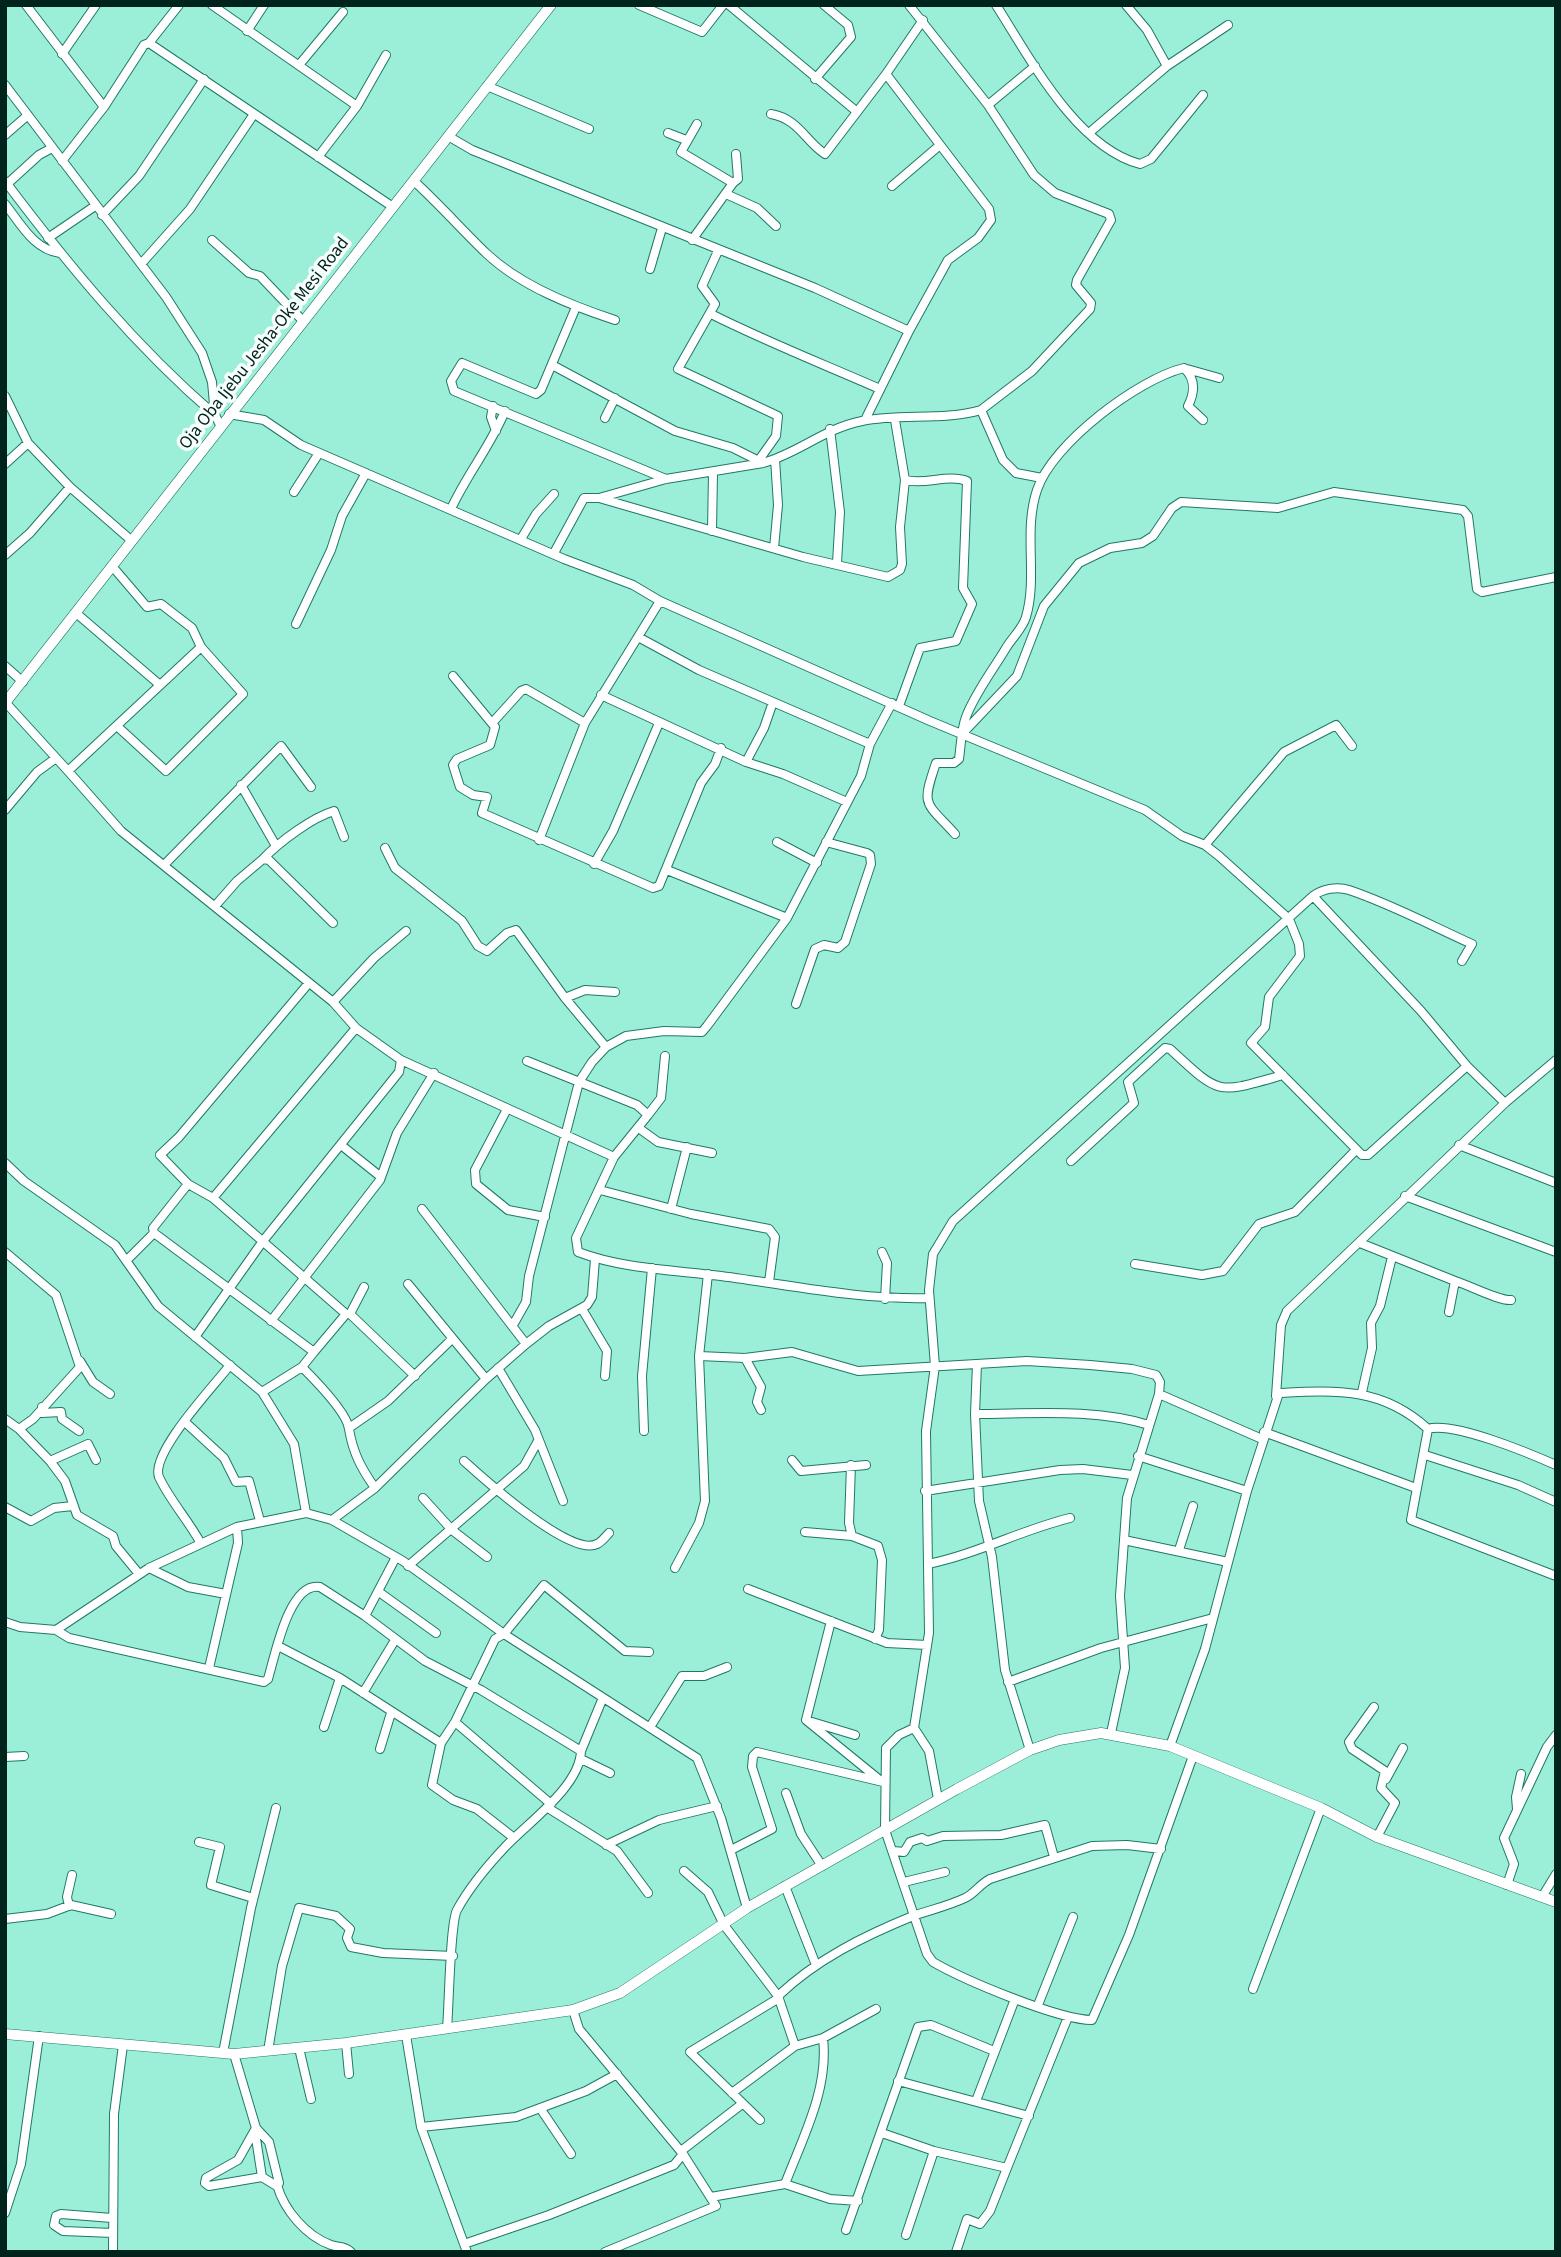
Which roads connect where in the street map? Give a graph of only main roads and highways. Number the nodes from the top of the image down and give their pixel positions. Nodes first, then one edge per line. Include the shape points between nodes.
1 (551, 5) edge
2 (5, 703) edge
3 (1556, 1902) edge
4 (5, 2034) edge

1 - 2 main road, Oja Oba Ijebu Jesha-Oke Mesi Road via 229,414 218,420 132,541
3 - 4 main road via 1377,1837 1321,1808 1170,1746 1111,1733 1059,1740 1030,1750 747,1908 620,1993 572,2010 346,2043 229,2053

